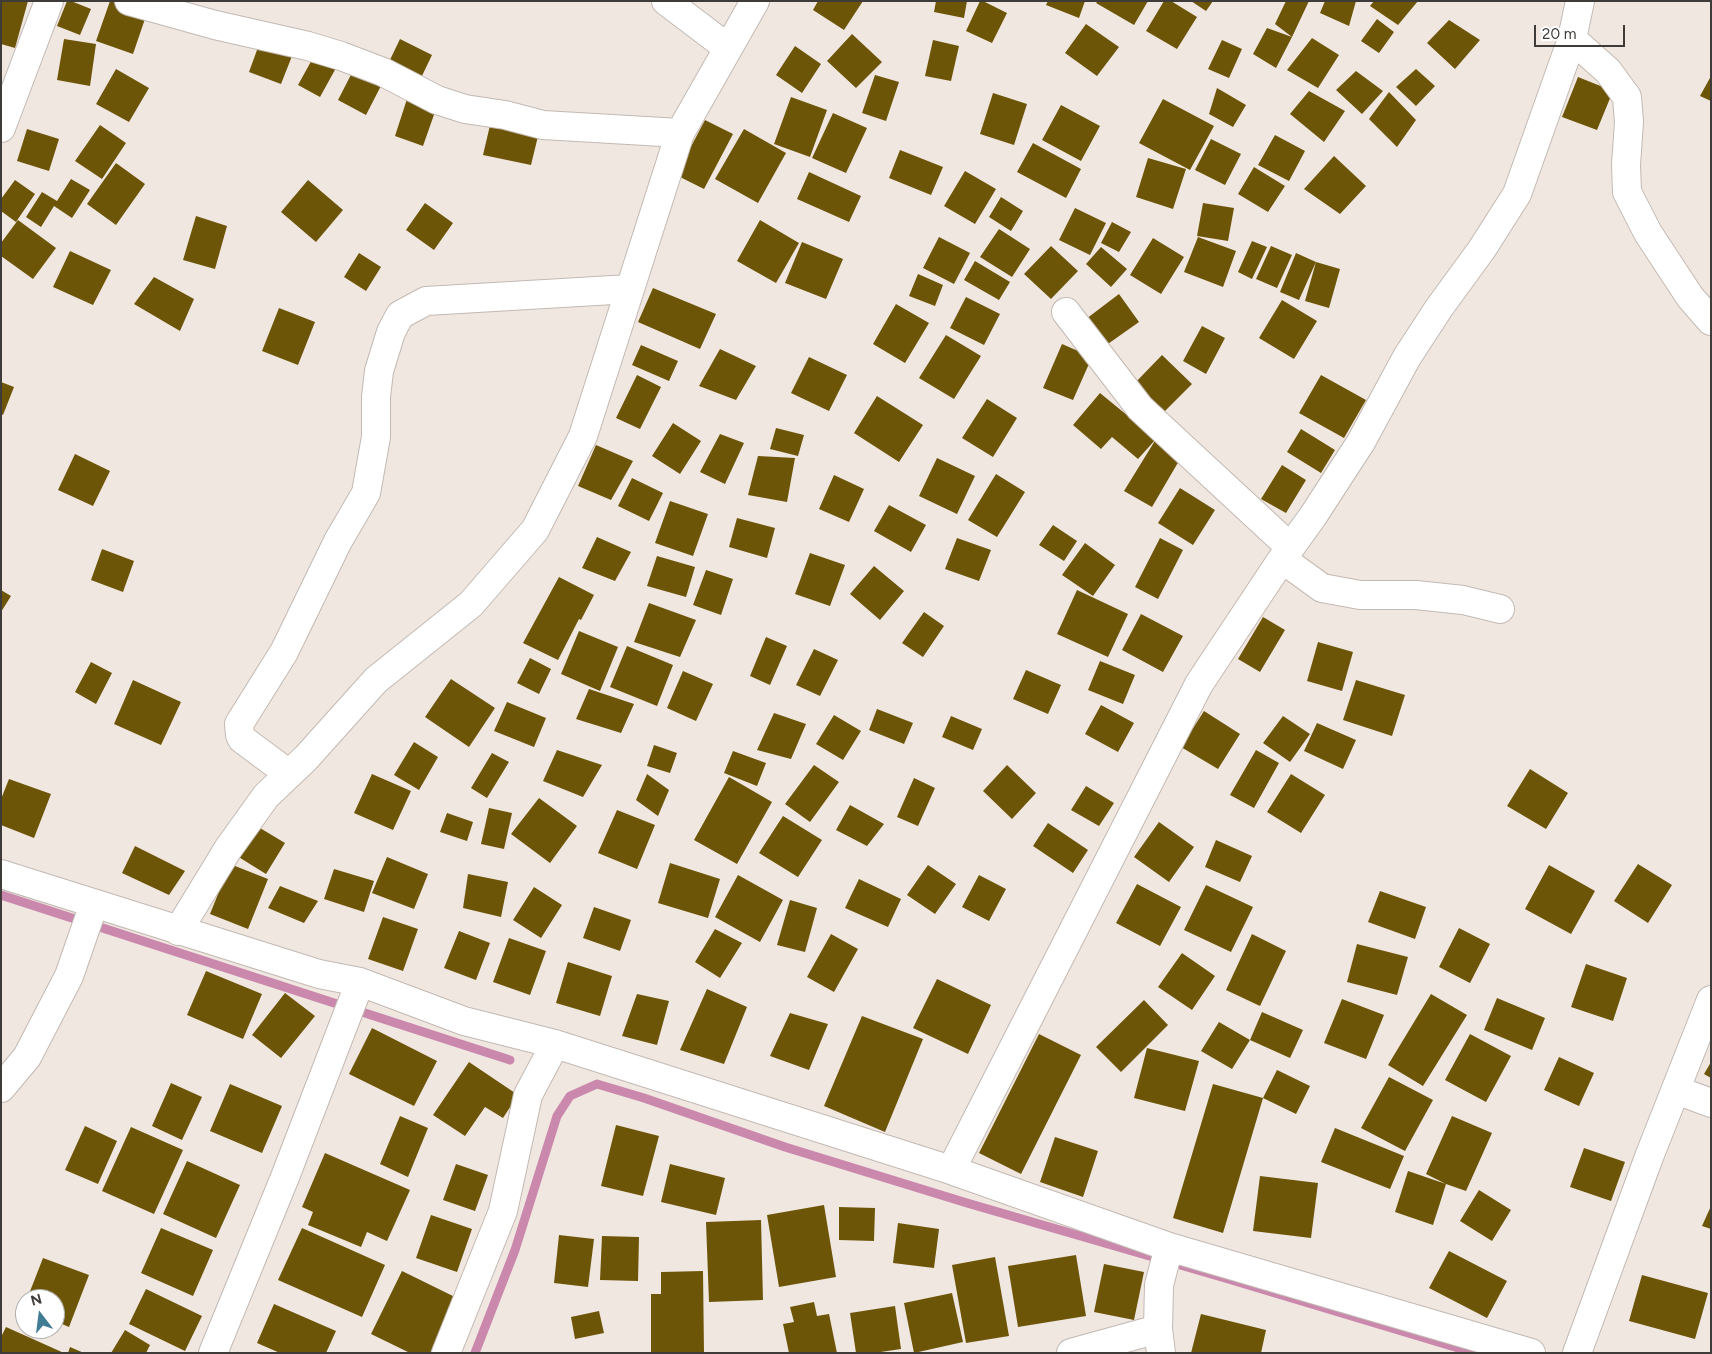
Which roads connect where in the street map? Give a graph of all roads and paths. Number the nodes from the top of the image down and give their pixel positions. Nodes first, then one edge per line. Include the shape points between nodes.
1 (49, 1) edge
2 (129, 1) edge
3 (666, 1) edge
4 (755, 1) edge
5 (1580, 1) edge
6 (1572, 39) junction
7 (728, 48) junction
8 (1, 128) edge
9 (680, 133) junction
10 (630, 289) junction
11 (1066, 312) dead end
12 (1711, 321) edge
13 (1286, 553) junction
14 (1500, 609) dead end
15 (289, 774) junction
16 (1, 874) edge
17 (94, 904) junction
18 (178, 931) junction
19 (356, 991) junction
20 (1711, 1000) edge
21 (555, 1044) junction
22 (1, 1088) edge
23 (1676, 1090) junction
24 (1711, 1102) edge
25 (951, 1170) junction
26 (1165, 1264) junction
27 (1159, 1341) edge
28 (213, 1353) edge
29 (446, 1353) edge
30 (1071, 1353) edge
31 (1531, 1353) edge
32 (1577, 1353) edge

1 - 8 street
2 - 9 street via 342,56 465,110 505,115 543,125
3 - 7 street
4 - 7 street
5 - 6 street
6 - 12 street via 1602,66 1627,97 1627,192 1654,241 1690,296
6 - 13 street via 1517,194 1407,357 1362,442
7 - 9 street
9 - 10 street
10 - 15 street via 583,436 535,530 471,604 376,680
10 - 15 street via 426,301 400,315 391,332 379,372 376,437 366,493 322,572 284,652 239,724 242,739
11 - 13 street via 1140,408
13 - 14 street via 1322,588 1360,595 1416,595 1463,600
13 - 25 street via 1200,684
15 - 18 street via 266,796 228,849
16 - 17 street
17 - 18 street
17 - 22 street via 69,976 26,1057
18 - 19 street via 319,974
19 - 21 street
19 - 28 street
20 - 23 street
21 - 25 street
21 - 29 street via 528,1095 503,1211
23 - 24 street
23 - 32 street
25 - 26 street
26 - 27 street
26 - 31 street
27 - 30 street

